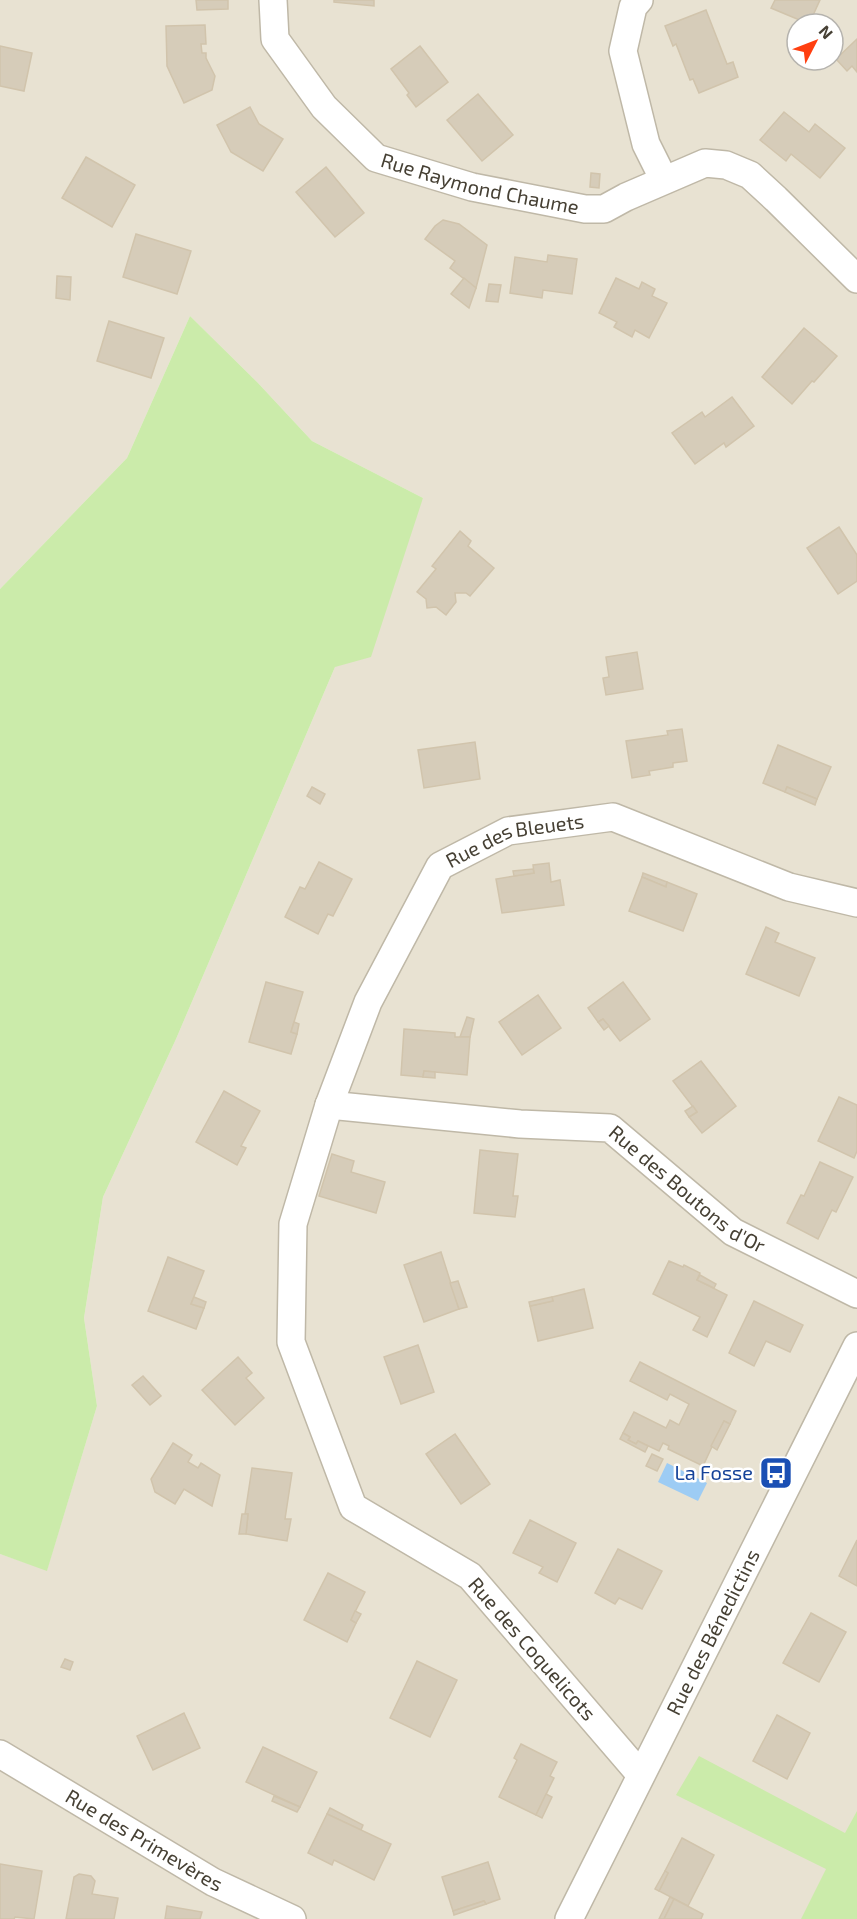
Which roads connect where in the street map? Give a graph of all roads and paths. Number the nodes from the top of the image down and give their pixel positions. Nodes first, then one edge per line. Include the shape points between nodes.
1 (273, 0) edge
2 (639, 0) edge
3 (664, 180) junction
4 (857, 279) edge
5 (857, 903) edge
6 (329, 1105) junction
7 (293, 1224) joint
8 (857, 1294) edge
9 (857, 1346) edge
10 (0, 1754) edge
11 (640, 1774) junction
12 (292, 1919) edge
13 (569, 1919) edge

1 - 3 street, Rue Raymond Chaume via 275,39 324,107 376,158 472,187 585,209 604,209
2 - 3 street via 633,7 623,51 646,144
3 - 4 street, Rue Raymond Chaume via 705,163 726,165 750,175
5 - 6 street, Rue des Bleuets via 789,888 613,817 508,831 440,866 368,1002
6 - 7 street, Rue des Bleuets
6 - 8 street, Rue des Boutons d'Or via 520,1124 610,1128 733,1232
7 - 11 street, Rue des Coquelicots via 291,1342 353,1507 470,1576
9 - 11 street, Rue des Bénedictins
10 - 12 street, Rue des Primevères via 213,1882
11 - 13 street, Rue des Bénedictins

